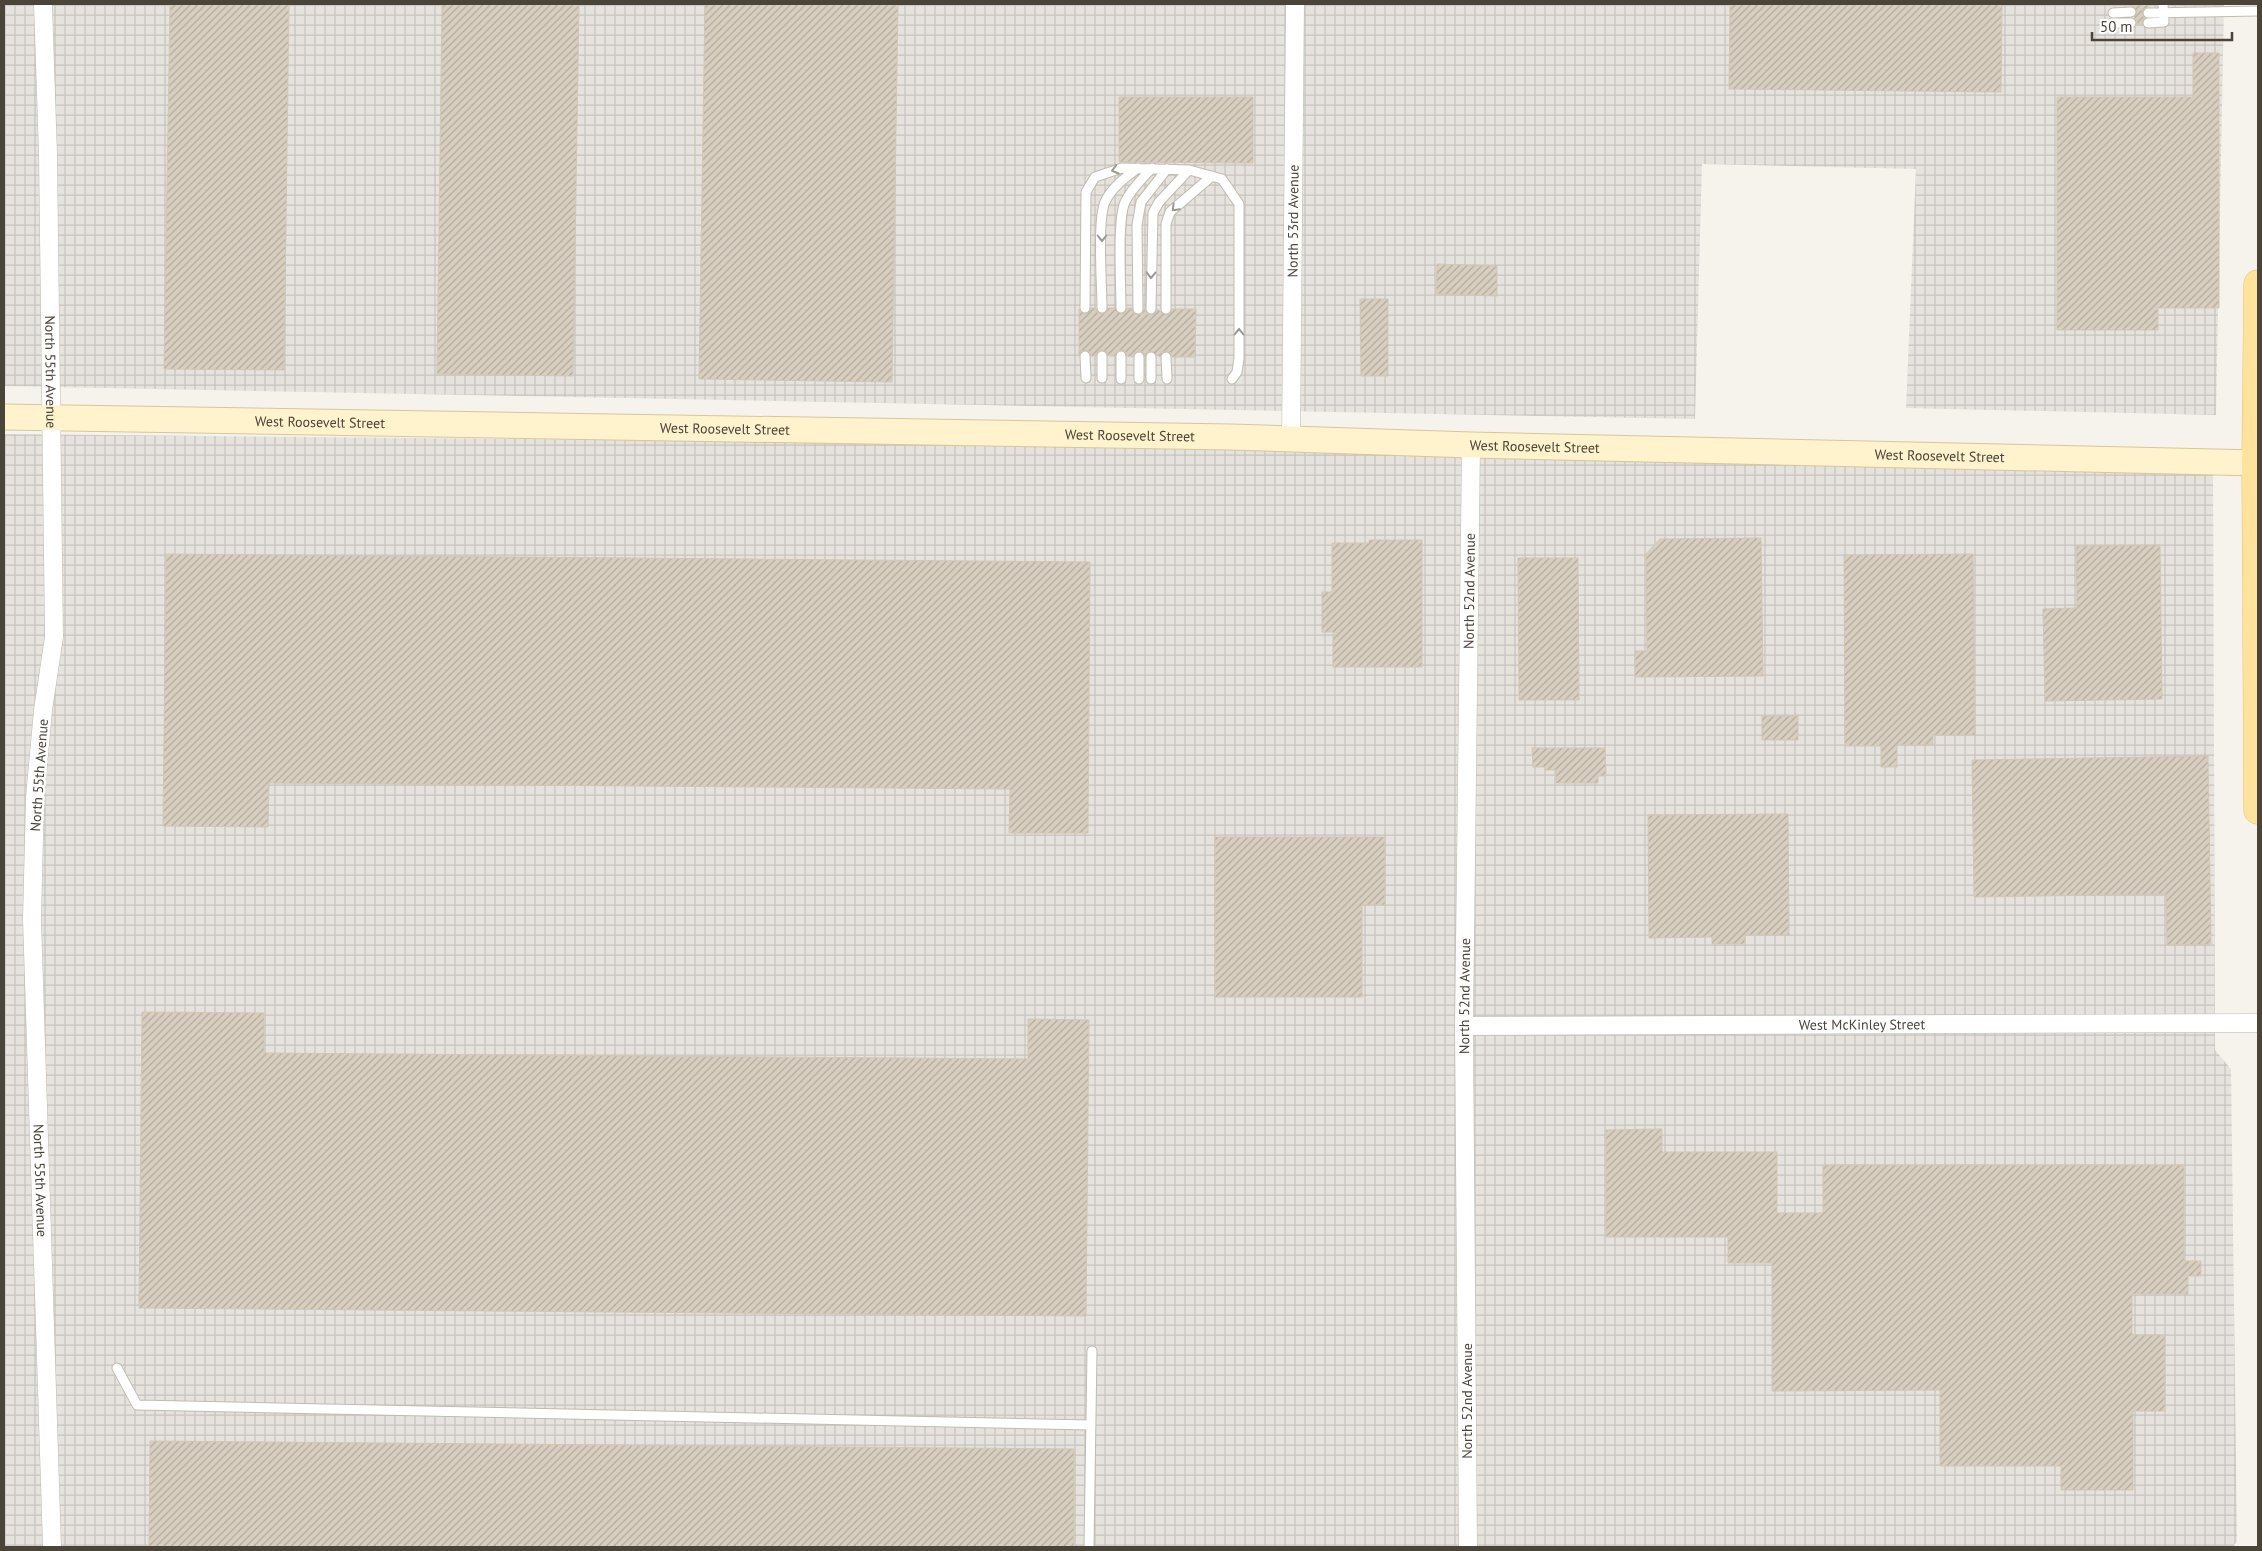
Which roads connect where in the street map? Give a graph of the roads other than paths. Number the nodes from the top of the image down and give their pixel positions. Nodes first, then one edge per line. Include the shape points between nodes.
1 (43, 4) edge
2 (1295, 4) edge
3 (2163, 8) edge
4 (2181, 8) edge
5 (2200, 8) edge
6 (2258, 11) edge
7 (2132, 12) dead end
8 (2113, 13) dead end
9 (2148, 13) dead end
10 (2112, 23) dead end
11 (2132, 23) dead end
12 (2148, 23) dead end
13 (1138, 168) junction
14 (1152, 168) junction
15 (1167, 169) junction
16 (1189, 170) junction
17 (1212, 176) junction
18 (2258, 284) edge
19 (1085, 308) dead end
20 (1102, 308) dead end
21 (1121, 308) dead end
22 (1138, 308) dead end
23 (1151, 309) dead end
24 (1166, 309) dead end
25 (1085, 356) dead end
26 (1102, 356) dead end
27 (1121, 356) dead end
28 (1139, 357) dead end
29 (1151, 357) dead end
30 (1166, 357) dead end
31 (1086, 378) dead end
32 (1102, 378) dead end
33 (1121, 379) dead end
34 (1139, 379) dead end
35 (1151, 379) dead end
36 (1167, 379) dead end
37 (1232, 379) dead end
38 (4, 417) edge
39 (51, 418) junction
40 (1291, 439) junction
41 (1471, 446) junction
42 (2257, 462) edge
43 (2258, 810) edge
44 (2258, 1023) edge
45 (1464, 1026) junction
46 (1092, 1351) dead end
47 (117, 1368) dead end
48 (1091, 1425) junction
49 (52, 1547) edge
50 (1090, 1547) edge
51 (1468, 1547) edge

1 - 39 street, North 55th Avenue
2 - 40 street, North 53rd Avenue
3 - 4 lane
3 - 9 lane
3 - 12 lane via 2164,22
4 - 5 lane
5 - 6 lane
7 - 8 lane
10 - 11 lane
13 - 14 lane
13 -> 19 lane via 1122,168 1095,177 1086,192
13 -> 20 lane via 1118,184 1105,202 1102,219
14 - 15 lane
14 - 21 lane via 1124,204 1121,220
15 - 16 lane
15 - 22 lane via 1142,202 1137,225
16 - 17 lane
16 -> 23 lane via 1153,213
17 -> 24 lane via 1170,212 1166,224
37 -> 17 lane via 1237,372 1239,358 1239,204 1222,179
18 - 42 main road
25 - 31 lane
26 - 32 lane
27 - 33 lane
28 - 34 lane
29 - 35 lane
30 - 36 lane
38 - 39 street, West Roosevelt Street
39 - 40 street, West Roosevelt Street
39 - 49 street, North 55th Avenue via 54,637 35,798 32,920
40 - 41 street, West Roosevelt Street
41 - 42 street, West Roosevelt Street
41 - 45 street, North 52nd Avenue
42 - 43 main road
44 - 45 street, West McKinley Street
45 - 51 street, North 52nd Avenue
46 - 48 lane
47 - 48 lane via 137,1405
48 - 50 lane

